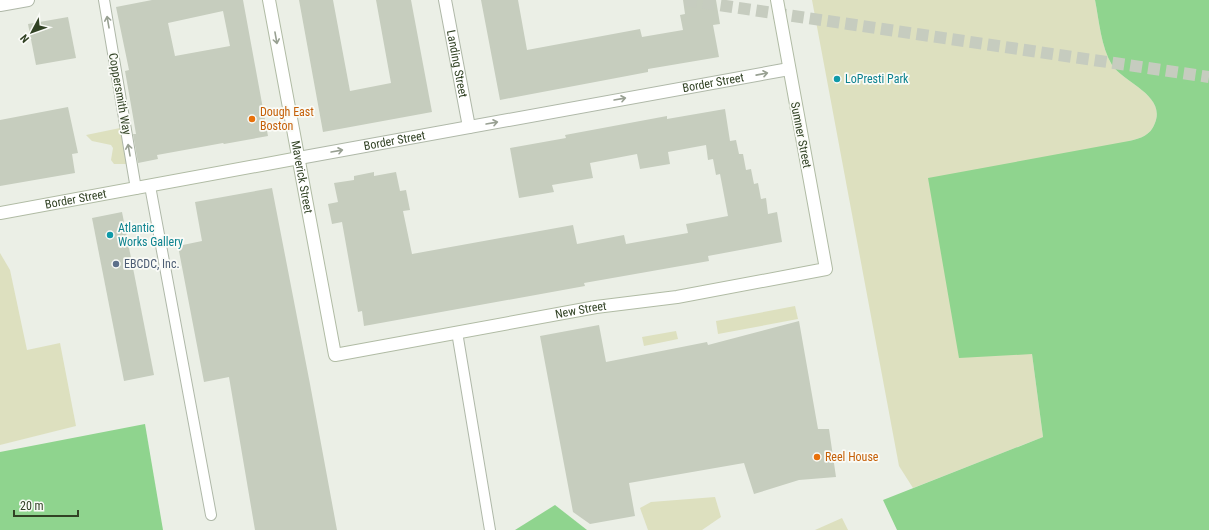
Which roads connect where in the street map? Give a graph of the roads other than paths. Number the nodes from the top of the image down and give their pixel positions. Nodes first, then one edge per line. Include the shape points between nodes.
1 (28, 0) edge
2 (104, 0) edge
3 (269, 0) edge
4 (445, 0) edge
5 (777, 0) edge
6 (0, 5) edge
7 (789, 69) junction
8 (469, 127) junction
9 (299, 158) junction
10 (150, 186) junction
11 (136, 188) junction
12 (0, 213) edge
13 (826, 269) joint
14 (457, 332) junction
15 (335, 355) joint
16 (211, 515) dead end
17 (490, 530) edge

1 - 6 street
11 -> 2 lane, Coppersmith Way
3 -> 9 street, Maverick Street
4 - 8 street, Landing Street
5 - 7 street, Sumner Street
8 -> 7 street, Border Street
7 - 13 street, Sumner Street
9 -> 8 street, Border Street
9 - 10 street, Border Street
9 - 15 street, Maverick Street
10 - 11 street, Border Street
10 - 16 lane
11 - 12 street, Border Street
13 - 14 street, New Street via 677,297 596,307
14 - 15 street, New Street
14 - 17 lane

